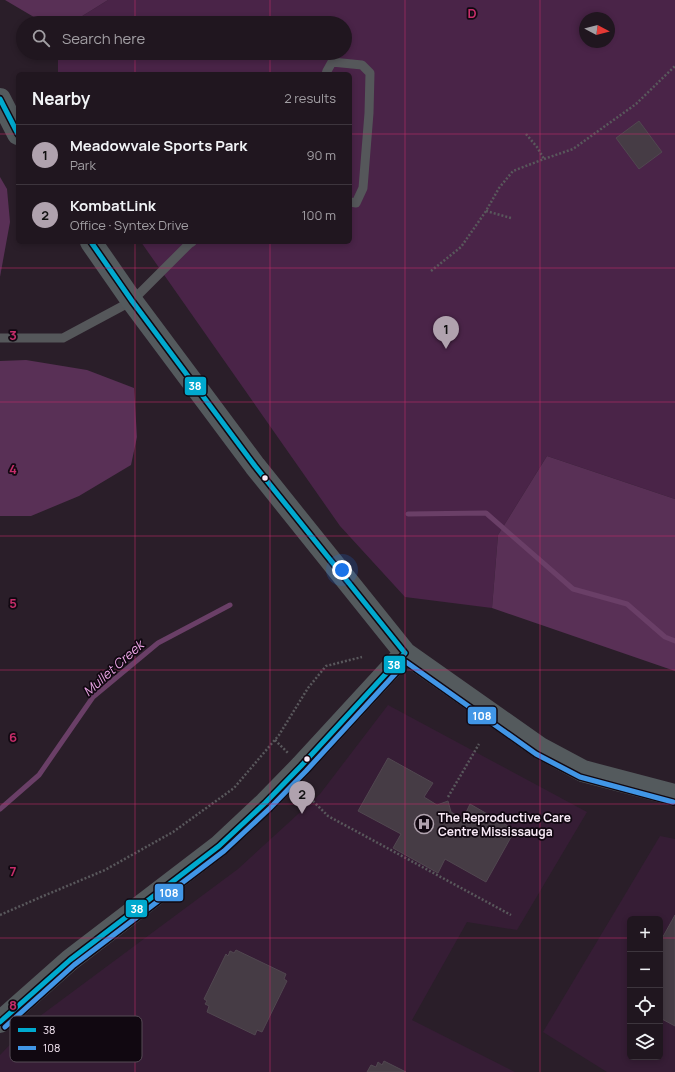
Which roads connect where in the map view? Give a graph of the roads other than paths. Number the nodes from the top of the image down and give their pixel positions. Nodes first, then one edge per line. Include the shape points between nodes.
1 (327, 72) edge
2 (0, 99) edge
3 (9, 126) edge
4 (352, 202) edge
5 (92, 244) edge
6 (189, 244) edge
7 (132, 301) junction
8 (0, 338) edge
9 (405, 653) junction
10 (675, 795) edge
11 (0, 1022) edge

1 - 4 lane via 332,62 362,65 370,73 363,188 356,202
2 - 3 main road
5 - 7 main road
6 - 7 lane
7 - 8 lane via 63,338
7 - 9 main road via 255,466
9 - 10 main road via 540,748 583,771
9 - 11 main road via 301,766 219,846 70,960

